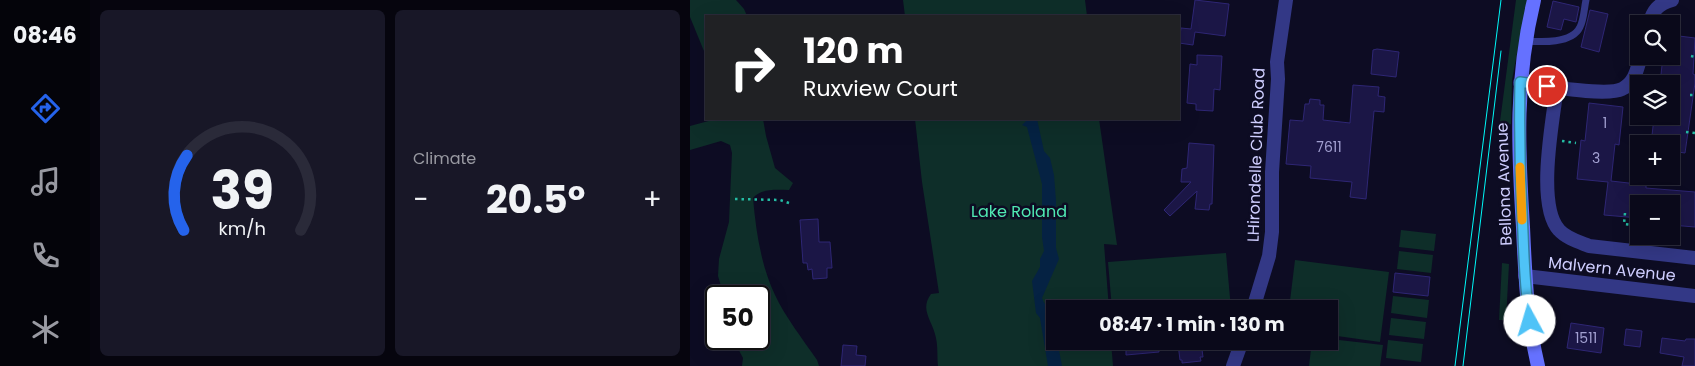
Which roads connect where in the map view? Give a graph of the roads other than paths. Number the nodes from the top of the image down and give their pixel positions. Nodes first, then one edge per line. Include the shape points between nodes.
1 (1286, 0) edge
2 (1534, 0) edge
3 (1586, 0) edge
4 (1672, 0) edge
5 (1652, 15) edge
6 (1526, 41) junction
7 (1638, 65) edge
8 (1520, 82) junction
9 (1557, 87) junction
10 (1695, 258) edge
11 (1525, 276) junction
12 (1695, 296) edge
13 (1257, 300) edge
14 (1239, 350) edge
15 (1233, 366) edge
16 (1538, 366) edge

1 - 13 street, LHirondelle Club Road via 1277,62 1272,232
2 - 6 main road, Bellona Avenue
3 - 6 lane via 1579,29 1575,33 1546,42
4 - 5 street via 1658,6
6 - 8 main road, Bellona Avenue
7 - 9 street via 1631,82 1615,92
8 - 9 street
8 - 11 main road, Bellona Avenue
9 - 10 street via 1547,187 1552,218 1559,230 1589,246
11 - 12 street, Malvern Avenue
11 - 16 main road, Bellona Avenue
14 - 15 street

